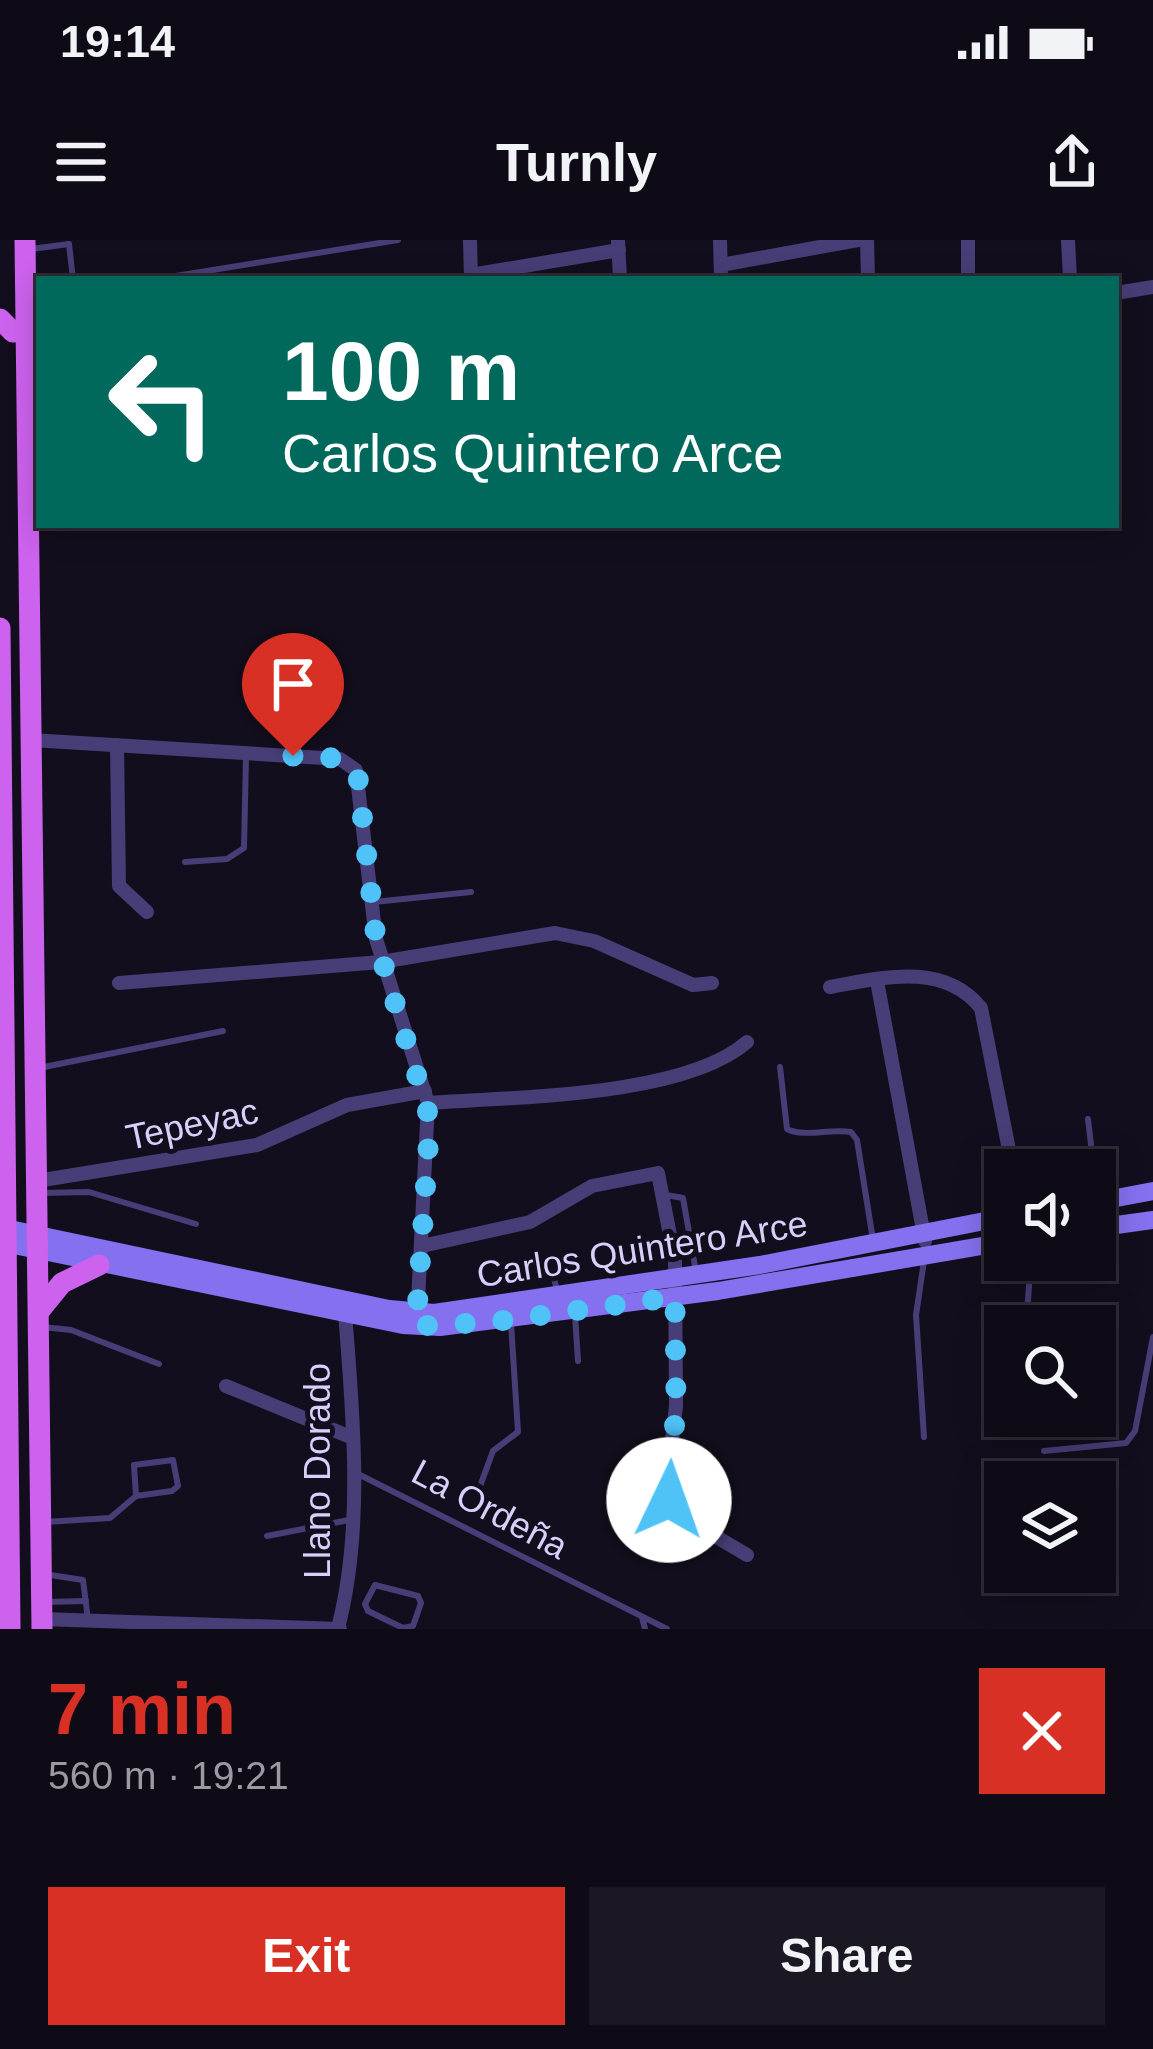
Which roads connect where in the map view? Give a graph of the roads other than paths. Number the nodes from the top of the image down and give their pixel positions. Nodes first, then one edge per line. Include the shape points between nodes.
1 (398, 240) edge
2 (470, 240) edge
3 (720, 240) edge
4 (863, 240) edge
5 (968, 240) edge
6 (1068, 240) edge
7 (69, 242) edge
8 (820, 243) edge
9 (26, 245) edge
10 (618, 245) edge
11 (721, 272) edge
12 (73, 276) edge
13 (176, 276) edge
14 (471, 276) edge
15 (476, 276) edge
16 (620, 276) edge
17 (868, 276) edge
18 (968, 276) edge
19 (1070, 276) edge
20 (1153, 287) edge
21 (1119, 293) edge
22 (33, 298) edge
23 (0, 319) edge
24 (26, 331) junction
25 (33, 400) edge
26 (0, 628) edge
27 (0, 692) edge
28 (32, 740) junction
29 (117, 746) junction
30 (246, 753) junction
31 (185, 862) dead end
32 (471, 892) dead end
33 (370, 902) junction
34 (148, 912) dead end
35 (381, 962) junction
36 (878, 981) junction
37 (119, 983) dead end
38 (712, 983) dead end
39 (830, 987) dead end
40 (2, 992) edge
41 (223, 1030) dead end
42 (747, 1042) dead end
43 (780, 1066) dead end
44 (36, 1069) junction
45 (427, 1097) junction
46 (1088, 1119) dead end
47 (1009, 1149) edge
48 (1092, 1149) edge
49 (3, 1178) edge
50 (37, 1187) junction
51 (1153, 1191) edge
52 (666, 1195) junction
53 (1116, 1197) edge
54 (1153, 1220) edge
55 (984, 1221) edge
56 (196, 1224) dead end
57 (1116, 1225) edge
58 (926, 1232) junction
59 (3, 1236) edge
60 (37, 1243) junction
61 (874, 1243) junction
62 (422, 1246) junction
63 (984, 1246) edge
64 (925, 1258) junction
65 (99, 1265) junction
66 (508, 1276) dead end
67 (211, 1279) junction
68 (4, 1282) edge
69 (696, 1284) junction
70 (675, 1288) junction
71 (559, 1297) junction
72 (574, 1311) junction
73 (345, 1313) junction
74 (40, 1318) junction
75 (417, 1319) junction
76 (511, 1320) junction
77 (1153, 1337) edge
78 (578, 1361) dead end
79 (5, 1364) edge
80 (159, 1364) dead end
81 (226, 1386) dead end
82 (924, 1436) dead end
83 (353, 1438) junction
84 (1044, 1450) dead end
85 (352, 1472) junction
86 (479, 1489) dead end
87 (136, 1496) junction
88 (350, 1520) junction
89 (41, 1522) junction
90 (267, 1536) dead end
91 (747, 1555) dead end
92 (42, 1574) junction
93 (5, 1582) edge
94 (347, 1595) junction
95 (366, 1599) junction
96 (86, 1601) junction
97 (42, 1617) edge
98 (642, 1617) junction
99 (88, 1620) junction
100 (225, 1626) edge
101 (7, 1628) edge
102 (339, 1629) edge
103 (645, 1629) edge
104 (667, 1629) edge

1 - 13 lane
2 - 14 street
3 - 11 street
4 - 8 street
4 - 17 street
5 - 18 street
6 - 19 street
7 - 9 lane
7 - 12 lane
8 - 11 street
9 - 22 main road
10 - 15 street
10 - 16 street
20 - 21 street
22 - 24 main road
23 - 24 main road via 13,332
24 - 25 main road
25 - 28 main road
26 - 27 main road
27 - 40 main road
28 - 29 street
28 - 44 main road
29 - 30 street
29 - 34 street via 119,886
30 - 31 lane via 244,848 227,859
30 - 33 street via 352,764
32 - 33 lane
33 - 35 street
35 - 37 street
35 - 38 street via 555,934 594,941 687,984
35 - 45 street
36 - 39 street
36 - 47 street via 931,976 981,1008
36 - 58 street
40 - 49 main road
41 - 44 lane
42 - 45 street, Tepeyac via 718,1065 623,1085
43 - 61 lane via 787,1129 836,1129 857,1140
44 - 50 main road
45 - 50 street, Tepeyac via 347,1105 257,1145
45 - 62 street
46 - 48 lane
49 - 59 main road
50 - 56 lane via 89,1192
50 - 60 main road
51 - 53 main road
52 - 62 street via 658,1173 646,1172 592,1186 530,1222
52 - 69 lane via 683,1198
52 - 70 street
54 - 57 main road
55 - 58 main road, Carlos Quintero Arce
58 - 61 main road, Carlos Quintero Arce
58 - 64 street
59 - 60 main road, Carlos Quintero Arce
59 - 68 main road
60 - 65 main road, Carlos Quintero Arce
60 - 67 main road, Carlos Quintero Arce
60 - 74 main road
61 - 69 main road, Carlos Quintero Arce
62 - 75 street
63 - 64 main road, Carlos Quintero Arce
64 - 69 main road, Carlos Quintero Arce
64 - 82 lane via 916,1316
65 - 67 main road, Carlos Quintero Arce
65 - 74 main road via 62,1283
66 - 71 lane via 551,1271
67 - 73 main road, Carlos Quintero Arce
67 - 75 main road, Carlos Quintero Arce
68 - 79 main road
69 - 70 main road, Carlos Quintero Arce
70 - 71 main road, Carlos Quintero Arce
70 - 72 main road, Carlos Quintero Arce
70 - 91 street via 669,1500 676,1513
71 - 75 main road, Carlos Quintero Arce
72 - 76 main road, Carlos Quintero Arce
72 - 78 lane
73 - 75 main road, Carlos Quintero Arce
73 - 83 street, Llano Dorado
74 - 80 lane
74 - 89 main road
75 - 76 main road, Carlos Quintero Arce
76 - 86 lane via 518,1432 493,1451
77 - 84 lane via 1126,1443
79 - 93 main road
81 - 83 street
83 - 85 street, Llano Dorado
85 - 88 street, Llano Dorado
85 - 98 lane, La Ordeña
87 - 87 lane via 134,1465 175,1463 176,1489
87 - 89 lane via 110,1518
88 - 90 lane
88 - 94 street, Llano Dorado
89 - 92 main road
92 - 96 lane via 79,1576
92 - 97 main road
93 - 101 main road
94 - 95 lane
94 - 102 street, Llano Dorado
95 - 95 lane via 368,1611 407,1628 421,1603 375,1585
96 - 97 lane
96 - 99 lane
97 - 99 street
98 - 103 lane
98 - 104 lane, La Ordeña
99 - 100 street
100 - 102 street

